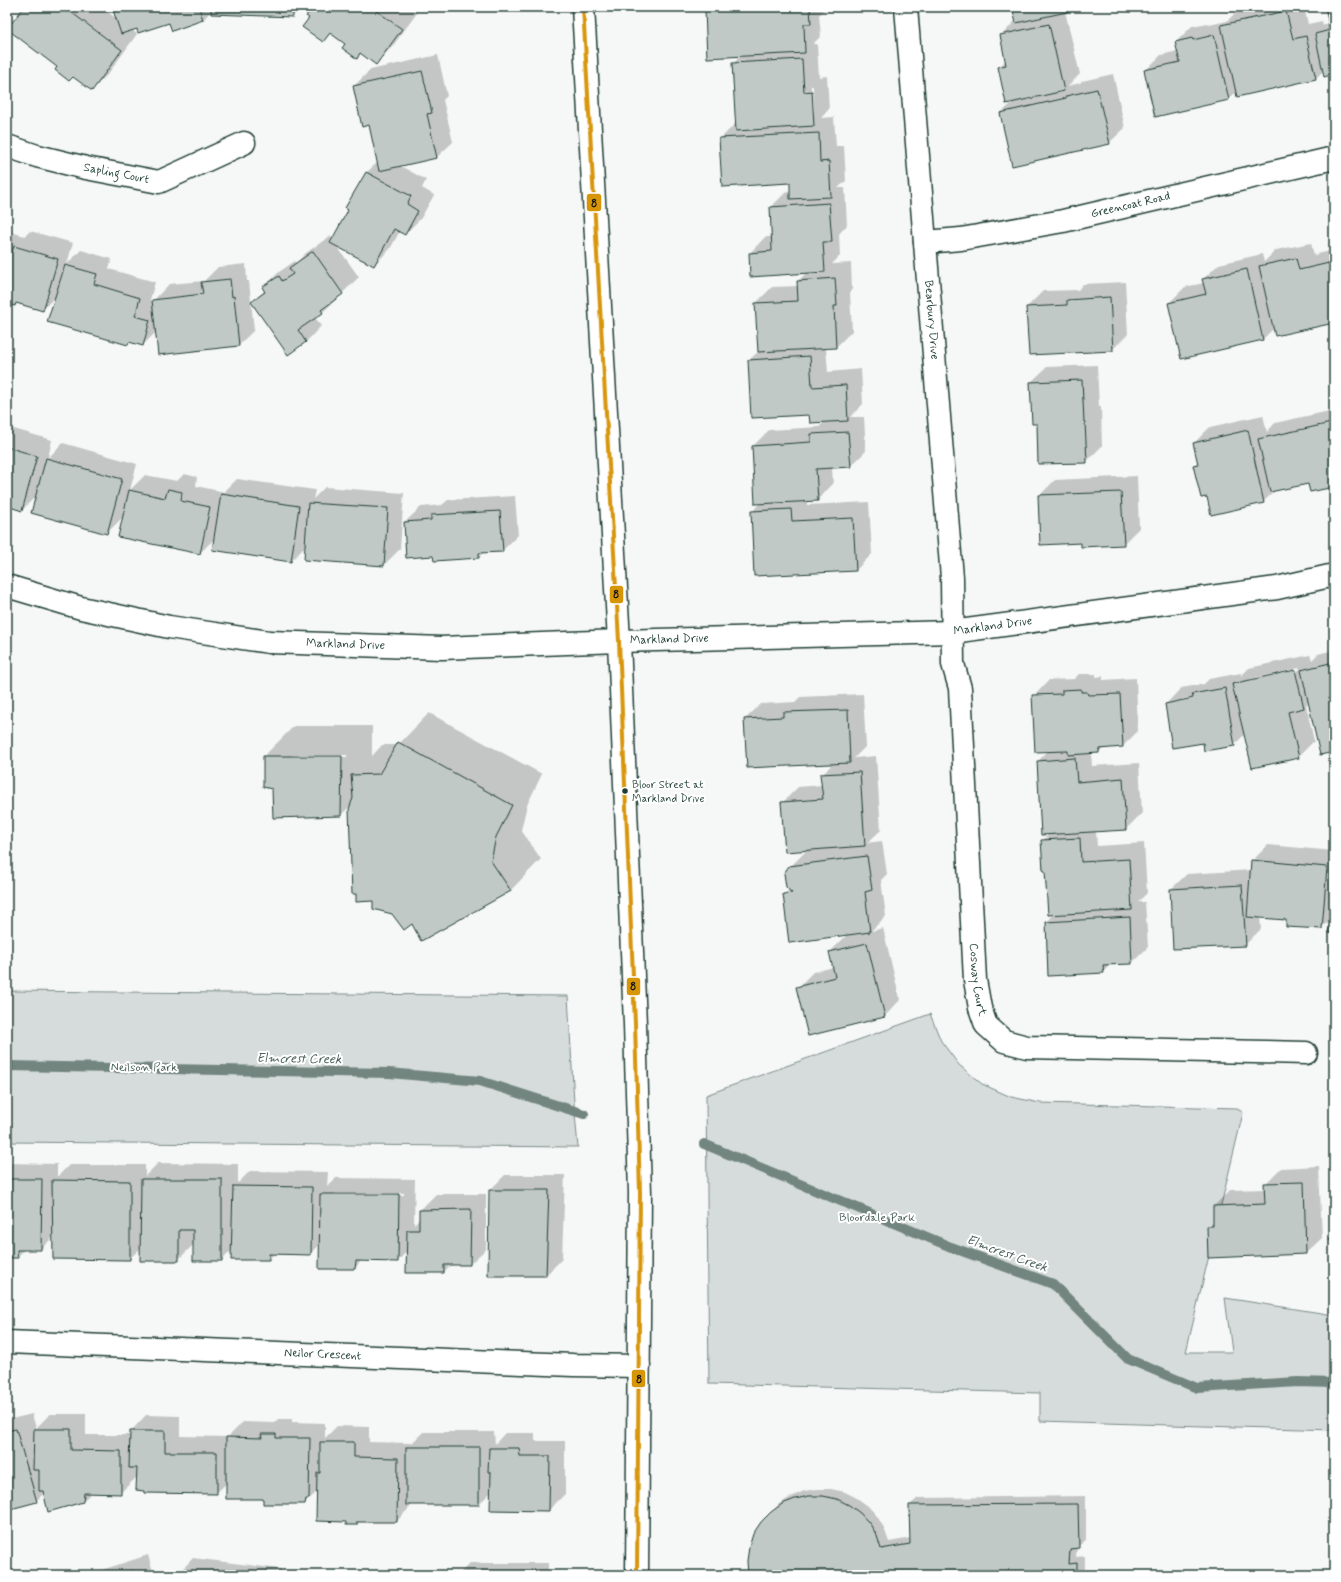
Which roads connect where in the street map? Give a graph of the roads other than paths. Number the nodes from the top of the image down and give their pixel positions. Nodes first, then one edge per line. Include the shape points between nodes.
1 (583, 7) edge
2 (906, 7) edge
3 (244, 143) dead end
4 (7, 146) edge
5 (1334, 158) edge
6 (925, 242) junction
7 (1334, 575) edge
8 (7, 586) edge
9 (952, 632) junction
10 (620, 641) junction
11 (1306, 1053) dead end
12 (7, 1342) edge
13 (639, 1366) junction
14 (637, 1575) edge

1 - 10 street
2 - 6 street, Bearbury Drive
3 - 4 street, Sapling Court via 159,182 86,168
5 - 6 street, Greencoat Road via 1063,221 961,239
6 - 9 street, Bearbury Drive via 952,578
7 - 9 street, Markland Drive via 1278,588
8 - 10 street, Markland Drive via 81,608 169,627 269,642 442,648
9 - 10 street, Markland Drive
9 - 11 street, Cosway Court via 953,664 960,688 975,980 986,1026 1004,1041 1027,1047
10 - 13 street via 640,1193
12 - 13 street, Neilor Crescent
13 - 14 street

